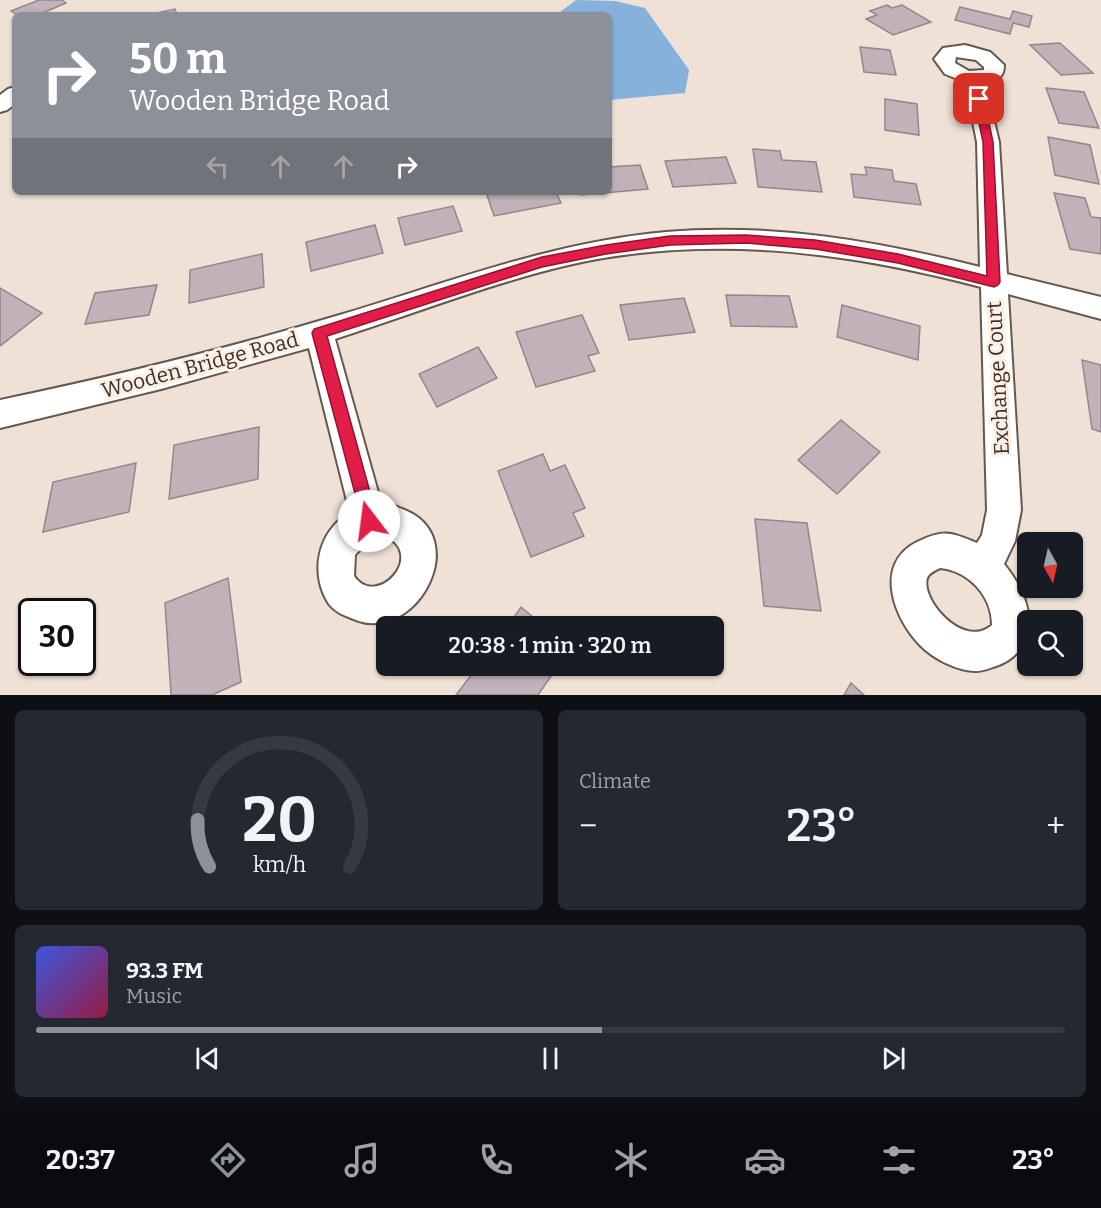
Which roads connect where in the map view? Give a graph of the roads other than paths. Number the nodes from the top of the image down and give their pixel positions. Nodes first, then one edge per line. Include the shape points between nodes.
1 (974, 78) dead end
2 (12, 96) edge
3 (0, 106) edge
4 (994, 282) junction
5 (1101, 309) edge
6 (319, 333) junction
7 (0, 414) edge
8 (369, 521) dead end
9 (983, 567) dead end

1 - 4 street, Exchange Court via 988,142
2 - 3 street
4 - 5 street, Wooden Bridge Road
4 - 6 street, Wooden Bridge Road via 815,244 746,239 670,241 542,262
4 - 9 street, Exchange Court via 1004,510 998,541
6 - 7 street, Wooden Bridge Road via 118,389
6 - 8 street

